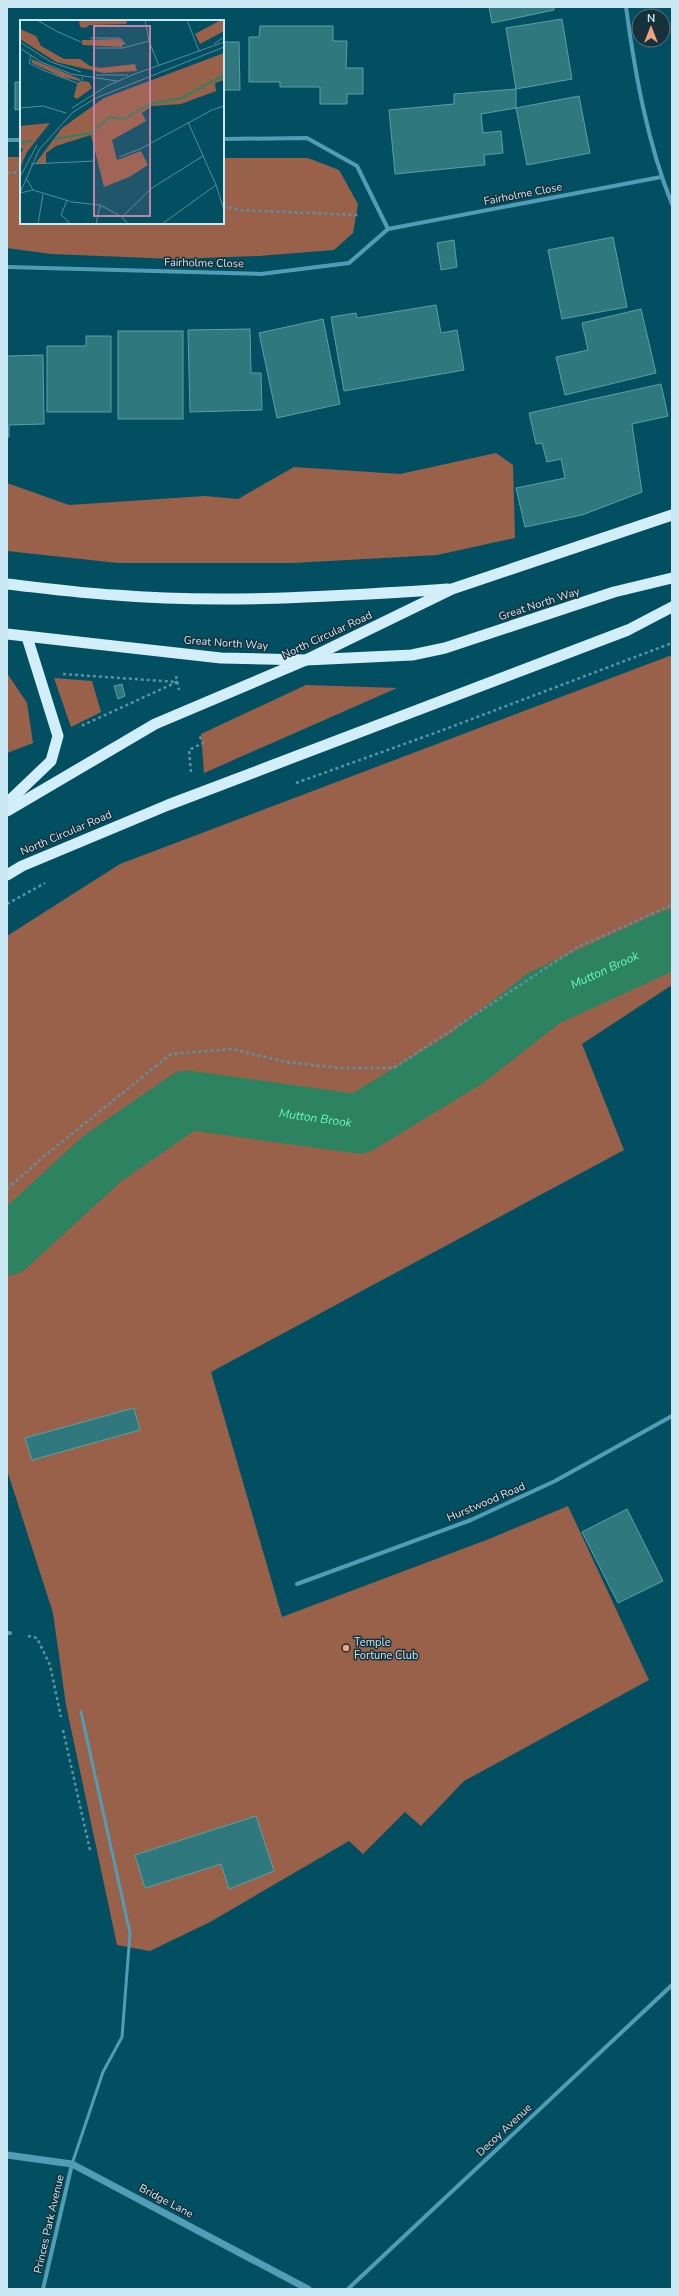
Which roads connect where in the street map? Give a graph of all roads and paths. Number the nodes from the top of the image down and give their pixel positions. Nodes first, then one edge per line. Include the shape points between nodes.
1 (626, 7) edge
2 (224, 139) edge
3 (7, 140) edge
4 (20, 140) edge
5 (20, 172) edge
6 (7, 173) edge
7 (661, 177) junction
8 (672, 204) edge
9 (224, 206) edge
10 (381, 215) junction
11 (388, 229) junction
12 (7, 267) edge
13 (672, 515) edge
14 (672, 578) edge
15 (7, 584) edge
16 (452, 589) junction
17 (672, 607) edge
18 (7, 634) edge
19 (27, 637) junction
20 (672, 643) edge
21 (306, 660) junction
22 (62, 674) dead end
23 (175, 674) dead end
24 (177, 682) junction
25 (180, 693) dead end
26 (73, 730) dead end
27 (199, 735) dead end
28 (192, 776) dead end
29 (288, 786) dead end
30 (7, 803) edge
31 (7, 811) edge
32 (7, 875) edge
33 (48, 882) dead end
34 (7, 904) edge
35 (672, 905) edge
36 (7, 1189) edge
37 (672, 1416) edge
38 (297, 1584) dead end
39 (8, 1633) edge
40 (81, 1712) dead end
41 (61, 1718) dead end
42 (62, 1726) dead end
43 (92, 1856) dead end
44 (672, 1984) edge
45 (7, 2155) edge
46 (72, 2164) junction
47 (43, 2289) edge
48 (308, 2289) edge
49 (348, 2289) edge

1 - 7 street via 633,58
2 - 10 street via 307,138 357,166
3 - 4 street
5 - 6 path
7 - 8 street
7 - 11 street, Fairholme Close
9 - 10 path via 240,210
10 - 11 street
11 - 12 street, Fairholme Close via 349,263 261,274
13 - 16 highway, North Circular Road
14 - 21 highway, Great North Way via 614,592 445,648 412,655
15 - 16 highway via 116,596 234,598 350,596
16 - 21 highway, North Circular Road
17 - 32 highway, North Circular Road via 628,630 168,805 22,866
18 - 19 highway, Great North Way
19 - 21 highway, Great North Way via 221,658
19 - 30 highway via 58,736 51,760
20 - 29 path
21 - 31 highway, North Circular Road via 155,724
22 - 24 path
23 - 24 path
24 - 25 path
24 - 26 path
27 - 28 path via 203,743 189,750
33 - 34 path
35 - 36 path via 578,947 394,1068 340,1068 286,1062 232,1049 171,1054
37 - 38 street, Hurstwood Road via 555,1481 471,1520
39 - 41 path via 37,1638 50,1665
40 - 46 lane via 130,1933 122,2037 102,2072
42 - 43 path
44 - 49 street, Decoy Avenue
45 - 46 street, Bridge Lane
46 - 47 street, Princes Park Avenue
46 - 48 street, Bridge Lane

